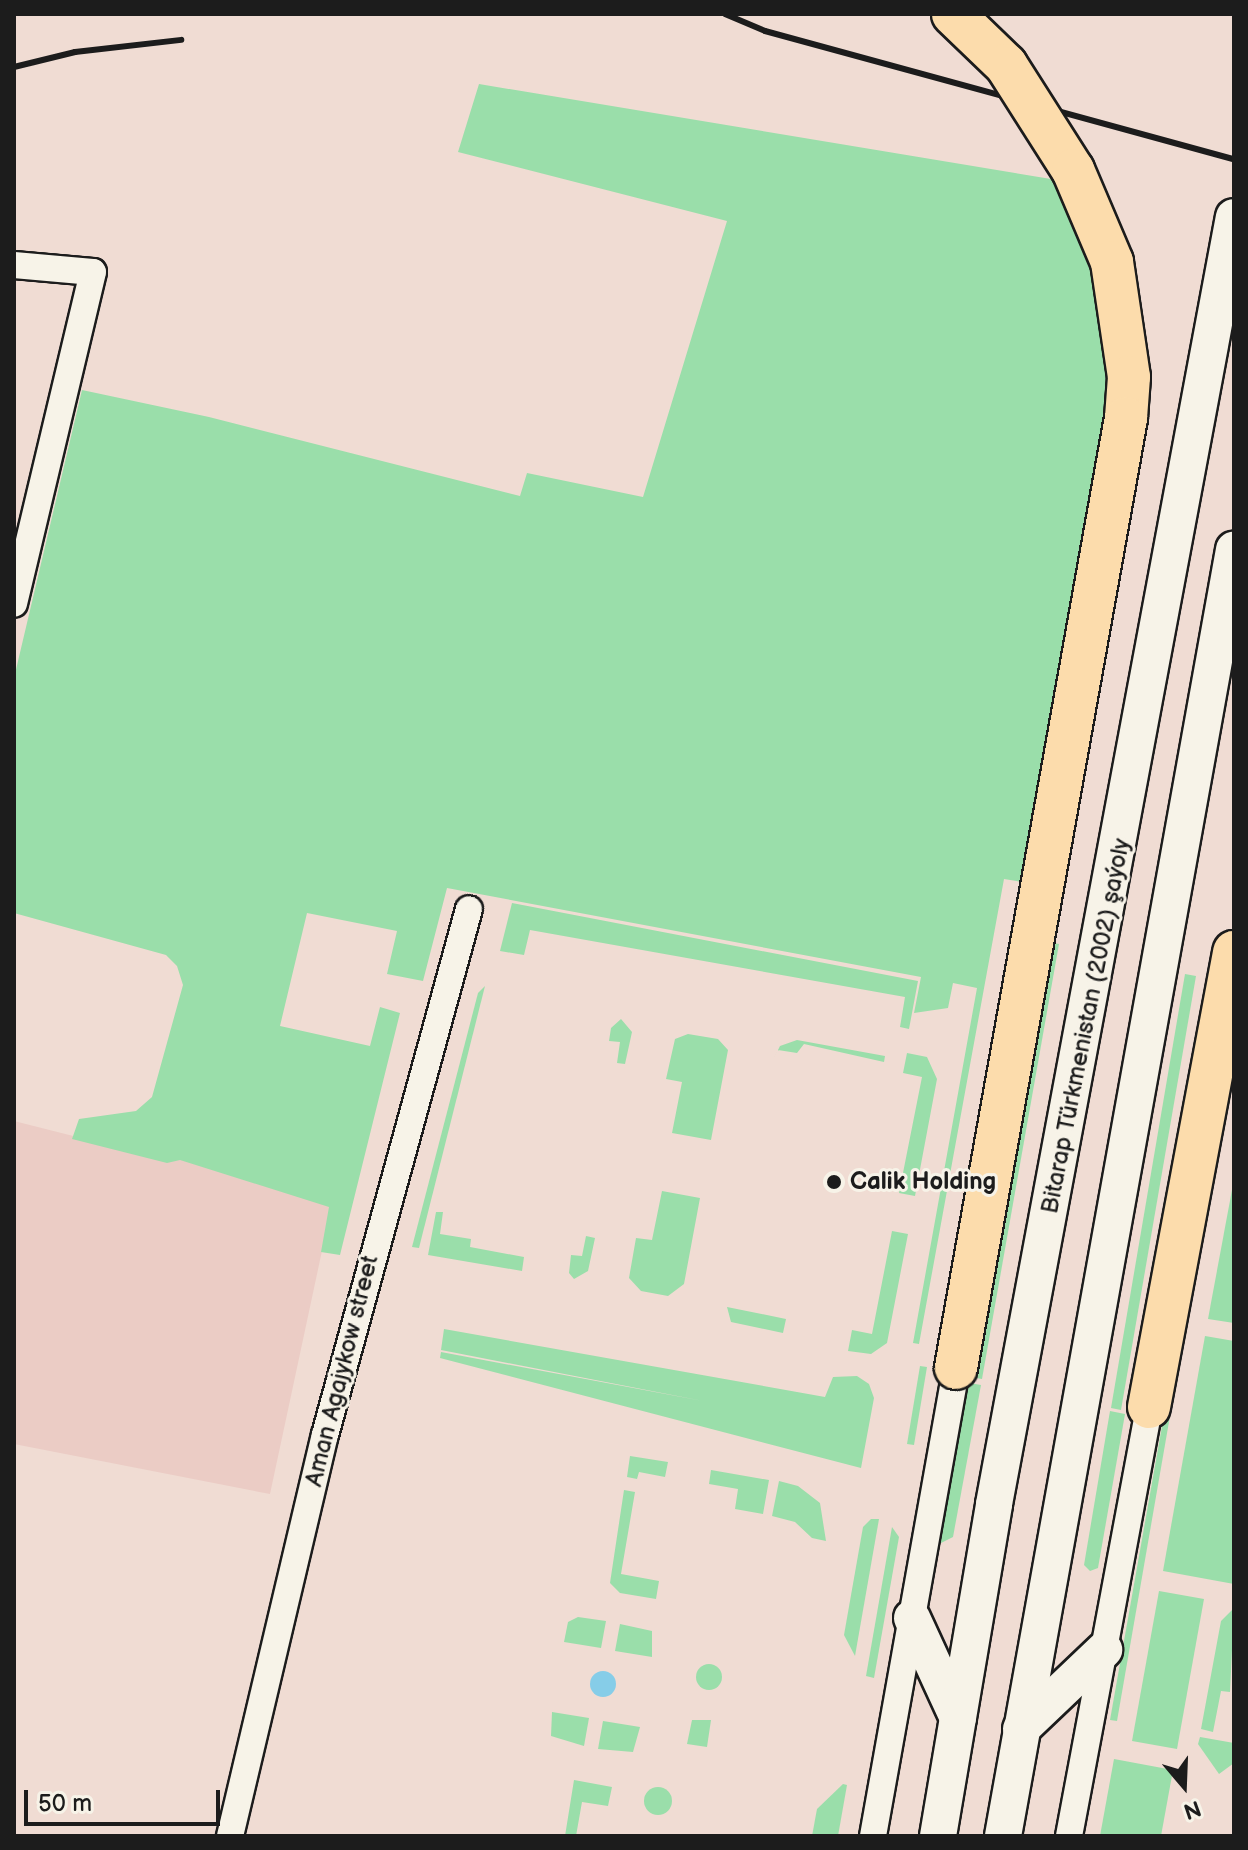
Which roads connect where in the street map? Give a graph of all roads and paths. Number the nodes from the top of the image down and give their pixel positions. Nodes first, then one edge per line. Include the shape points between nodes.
1 (953, 14) edge
2 (1234, 217) edge
3 (14, 265) edge
4 (1234, 550) edge
5 (14, 604) edge
6 (469, 909) dead end
7 (1234, 952) edge
8 (956, 1368) joint
9 (1149, 1407) joint
10 (912, 1618) junction
11 (1104, 1650) junction
12 (958, 1718) junction
13 (1021, 1729) junction
14 (936, 1833) edge
15 (230, 1836) edge
16 (873, 1836) edge
17 (1003, 1836) edge
18 (1069, 1836) edge

1 - 8 highway, bridge via 1006,65 1073,170 1112,262 1129,377 1126,418
2 - 12 main road, Bitarap Türkmenistan (2002) şaýoly
3 - 5 street via 93,272
4 - 13 main road
6 - 15 street, Aman Agajykow street via 325,1435
7 - 9 highway
8 - 10 street
9 - 11 street
10 - 12 main road
10 - 16 street
11 - 13 main road
11 - 18 street
12 - 14 main road, Bitarap Türkmenistan (2002) şaýoly
13 - 17 main road

